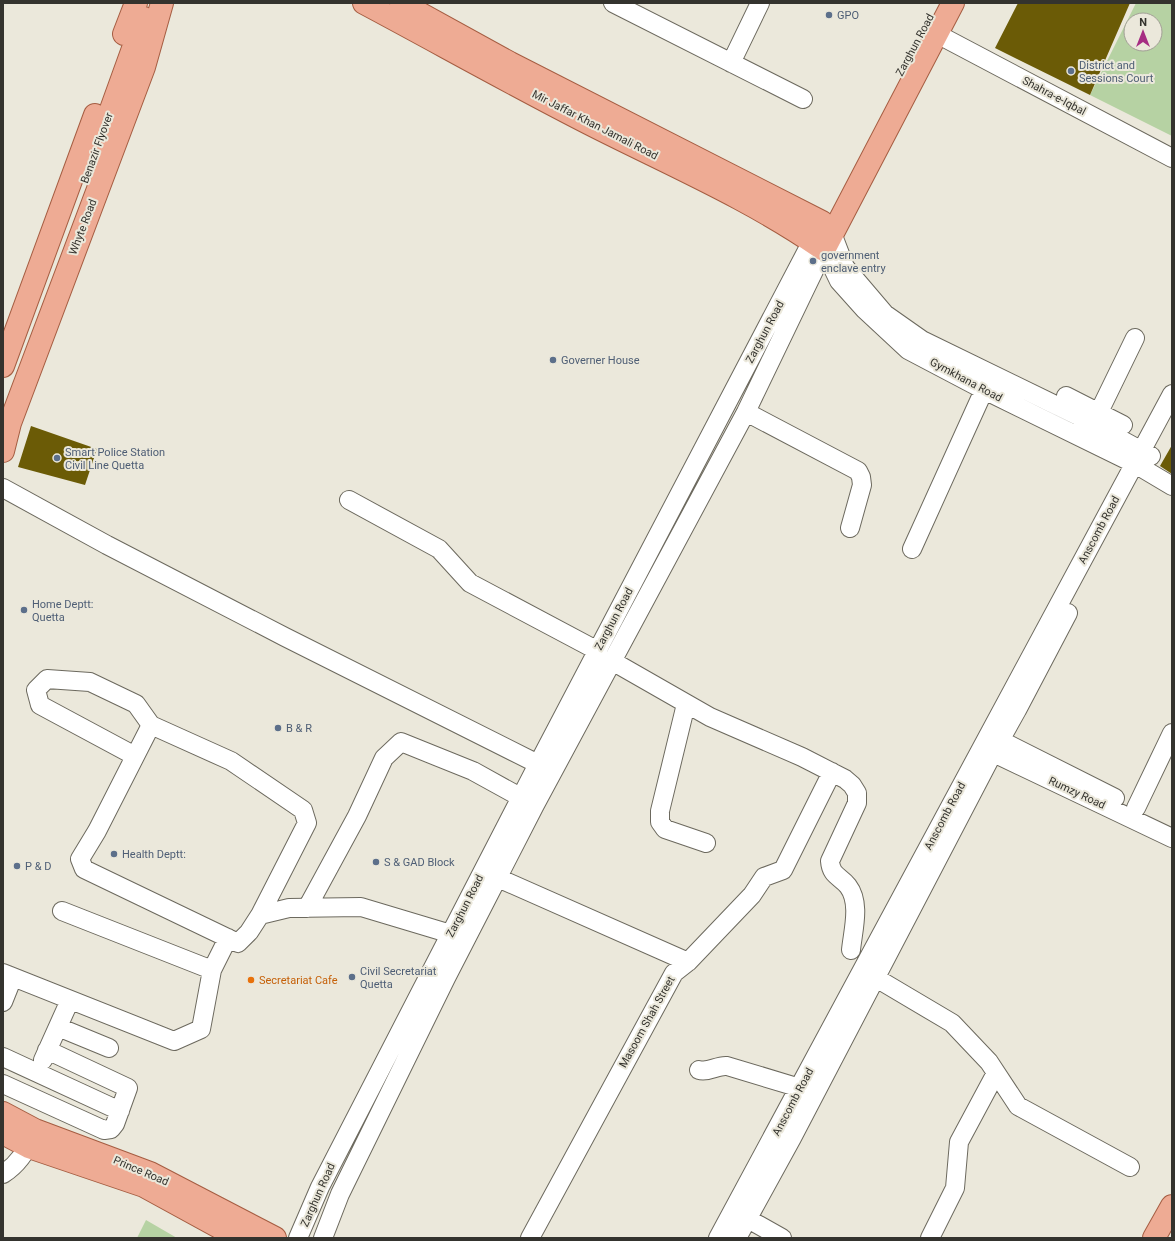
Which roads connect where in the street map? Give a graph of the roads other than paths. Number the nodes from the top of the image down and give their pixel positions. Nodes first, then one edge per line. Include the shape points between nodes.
1 (162, 3) edge
2 (364, 3) edge
3 (401, 3) edge
4 (613, 3) edge
5 (760, 3) edge
6 (937, 3) edge
7 (953, 3) edge
8 (145, 7) edge
9 (937, 34) junction
10 (731, 63) junction
11 (803, 99) dead end
12 (1172, 158) edge
13 (822, 237) junction
14 (1135, 338) dead end
15 (3, 366) edge
16 (1004, 380) junction
17 (984, 390) junction
18 (1172, 394) edge
19 (746, 412) junction
20 (1099, 412) junction
21 (3, 413) edge
22 (1172, 416) edge
23 (1123, 425) dead end
24 (3, 451) edge
25 (1143, 460) junction
26 (1172, 486) edge
27 (3, 488) edge
28 (349, 500) dead end
29 (850, 528) dead end
30 (912, 550) dead end
31 (605, 656) junction
32 (686, 704) junction
33 (151, 725) junction
34 (1172, 733) edge
35 (991, 744) junction
36 (135, 756) junction
37 (538, 764) junction
38 (832, 772) junction
39 (528, 802) junction
40 (1136, 808) junction
41 (1172, 826) edge
42 (1172, 838) edge
43 (706, 843) dead end
44 (498, 878) junction
45 (307, 908) junction
46 (62, 911) dead end
47 (260, 915) junction
48 (228, 938) junction
49 (458, 938) junction
50 (851, 950) dead end
51 (688, 962) junction
52 (212, 970) junction
53 (8, 975) edge
54 (869, 976) junction
55 (70, 1000) junction
56 (3, 1002) edge
57 (58, 1027) junction
58 (109, 1048) dead end
59 (47, 1050) junction
60 (3, 1057) edge
61 (699, 1070) dead end
62 (37, 1072) junction
63 (996, 1073) junction
64 (3, 1084) edge
65 (800, 1088) junction
66 (27, 1095) junction
67 (120, 1111) junction
68 (3, 1113) edge
69 (3, 1133) edge
70 (32, 1139) junction
71 (1130, 1167) dead end
72 (3, 1174) edge
73 (1172, 1206) edge
74 (741, 1214) junction
75 (239, 1238) edge
76 (275, 1238) edge
77 (298, 1238) edge
78 (323, 1238) edge
79 (530, 1238) edge
80 (718, 1238) edge
81 (737, 1238) edge
82 (782, 1238) edge
83 (930, 1238) edge
84 (1154, 1238) edge

1 - 24 main road, Whyte Road via 144,66 10,423
2 - 13 main road, Mir Jaffar Khan Jamali Road via 592,125
3 - 13 main road, Mir Jaffar Khan Jamali Road
4 - 10 street
5 - 10 street
6 - 13 main road, Zarghun Road
7 - 9 main road, Zarghun Road
8 - 15 main road
8 - 21 main road, Benazir Flyover
9 - 12 street, Shahra-e-Iqbal
9 - 13 main road, Zarghun Road
10 - 11 street
13 - 16 street via 885,314 922,340
13 - 17 street, Gymkhana Road via 839,281 865,310 908,350
13 - 19 street, Zarghun Road
13 - 31 street, Zarghun Road
14 - 20 street
16 - 20 street via 1006,375 1014,372
16 - 25 street via 1078,416
17 - 25 street, Gymkhana Road
17 - 30 street
18 - 25 street, Anscomb Road
19 - 29 street via 858,471 862,485
19 - 31 street, Zarghun Road
20 - 23 street
22 - 25 street, Anscomb Road
25 - 26 street
25 - 35 street, Anscomb Road
27 - 37 street via 278,634
28 - 31 street via 439,549 470,583
31 - 32 street
31 - 37 street, Zarghun Road
31 - 39 street, Zarghun Road
32 - 38 street via 710,718
32 - 43 street via 660,811 660,822 665,829
33 - 36 street
33 - 36 street via 136,704 90,682 47,679 36,690 40,706
33 - 47 street via 231,761 303,810 307,823
34 - 40 street
35 - 40 street, Rumzy Road
35 - 42 street, Rumzy Road
35 - 54 street, Anscomb Road
36 - 48 street via 80,860 84,869
37 - 39 street, Zarghun Road
38 - 50 street via 845,779 857,793 857,804 830,861 830,868 848,886 854,899 855,920
38 - 51 street, Masoom Shah Street via 783,870 764,877 752,895
39 - 44 street, Zarghun Road
39 - 45 street via 473,771 401,742 384,758
39 - 49 street, Zarghun Road
40 - 41 street, Rumzy Road
44 - 49 street, Zarghun Road
44 - 51 street
45 - 47 street via 289,908
45 - 49 street via 361,907
46 - 52 street
47 - 48 street via 238,943
48 - 52 street
49 - 77 street, Zarghun Road via 320,1187
49 - 78 street, Zarghun Road via 446,978 340,1194
51 - 79 street, Masoom Shah Street via 674,973
52 - 55 street via 201,1029 174,1041
53 - 55 street
53 - 56 street
54 - 63 street via 952,1023 989,1062
54 - 65 street, Anscomb Road
54 - 74 street, Anscomb Road
55 - 57 street
57 - 58 street
57 - 59 street
59 - 62 street
59 - 67 street via 128,1088
60 - 62 street
61 - 65 street via 727,1066
62 - 66 street
62 - 67 street
63 - 71 street via 1018,1106
63 - 83 street via 959,1142 955,1188
64 - 66 street
65 - 74 street, Anscomb Road
66 - 67 street via 104,1130 111,1129
68 - 70 main road, Prince Road
69 - 70 main road, Prince Road
70 - 72 street via 12,1168
70 - 75 main road, Prince Road via 144,1186
70 - 76 main road, Prince Road via 150,1173
73 - 84 main road
74 - 80 street, Anscomb Road
74 - 81 street, Anscomb Road
74 - 82 street

